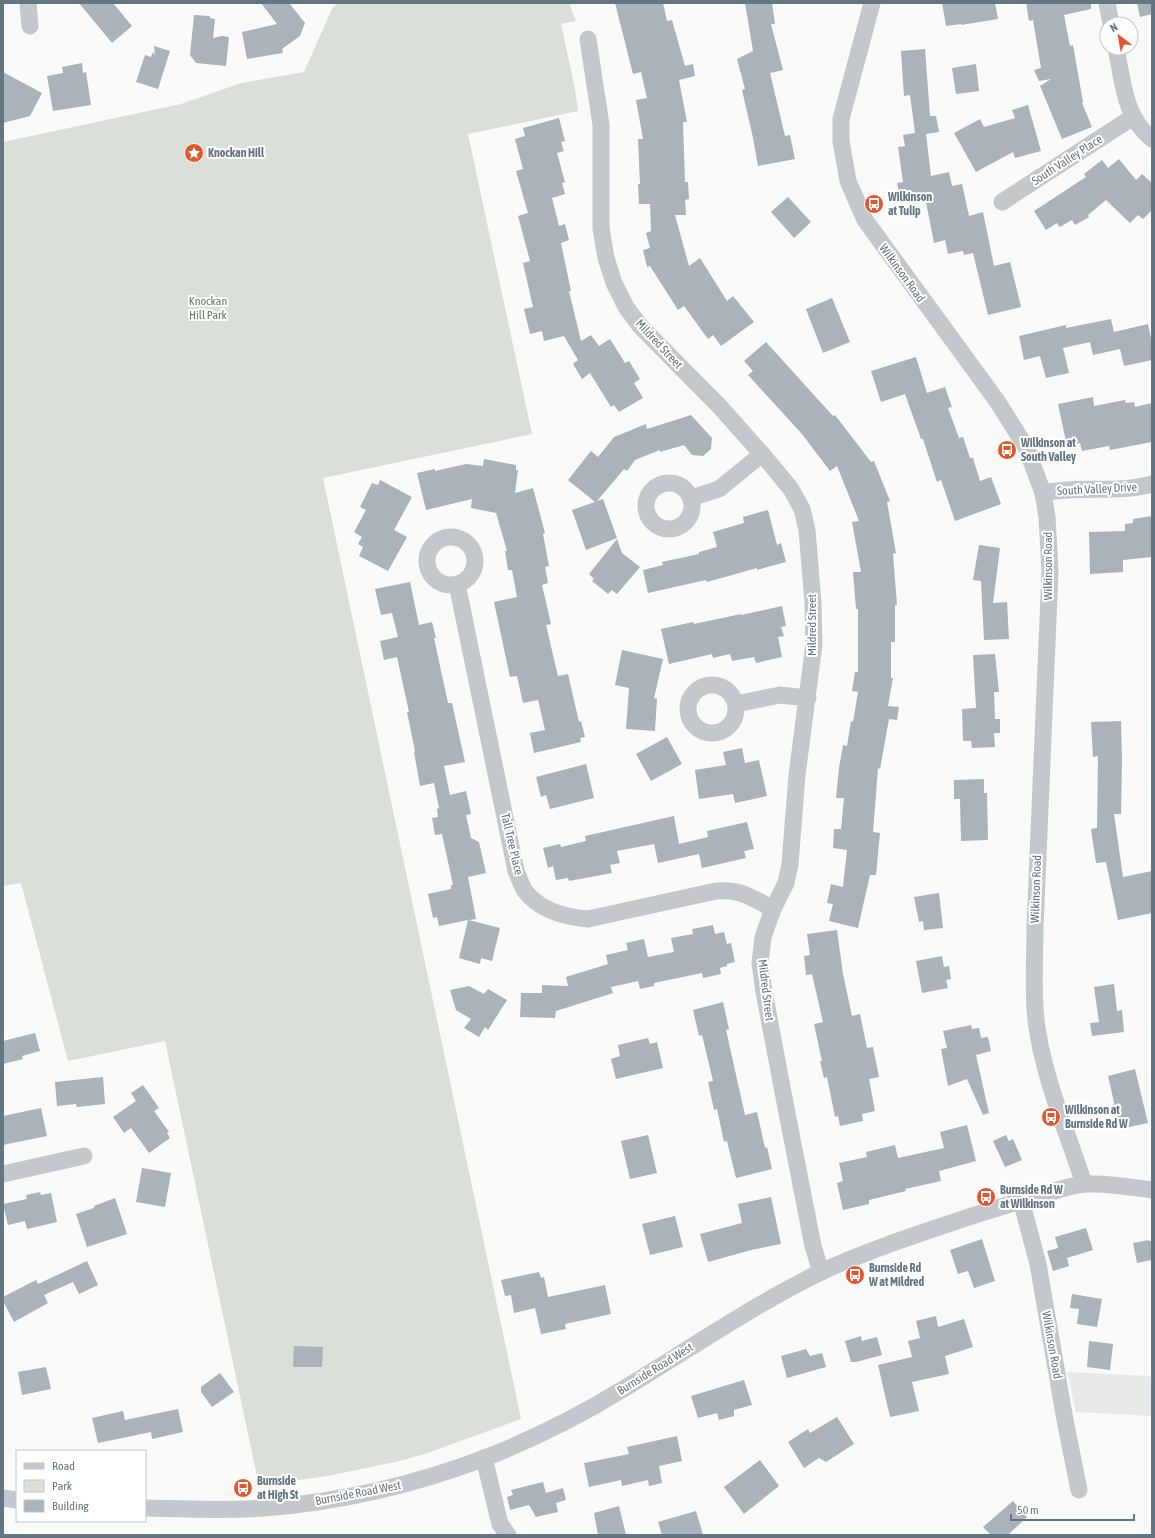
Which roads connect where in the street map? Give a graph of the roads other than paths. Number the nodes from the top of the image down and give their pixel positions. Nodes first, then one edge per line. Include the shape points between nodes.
1 (28, 3) edge
2 (872, 3) edge
3 (1107, 3) edge
4 (1109, 16) edge
5 (30, 26) dead end
6 (588, 39) dead end
7 (1118, 56) edge
8 (1133, 117) junction
9 (1152, 139) edge
10 (1002, 202) dead end
11 (762, 454) junction
12 (1152, 484) edge
13 (1042, 493) junction
14 (691, 498) dead end
15 (457, 584) dead end
16 (808, 698) junction
17 (736, 704) dead end
18 (774, 909) junction
19 (84, 1156) dead end
20 (3, 1174) edge
21 (1084, 1184) junction
22 (1152, 1190) edge
23 (1022, 1200) junction
24 (821, 1272) junction
25 (484, 1458) junction
26 (1079, 1490) dead end
27 (3, 1498) edge
28 (16, 1500) edge
29 (146, 1508) edge
30 (508, 1535) edge

1 - 5 street
2 - 13 street, Wilkinson Road via 841,119 841,141 848,181 865,220 1013,425 1026,447
3 - 4 street
6 - 11 street, Mildred Street via 601,125 601,228 606,258 614,283 626,307 640,326 695,380
7 - 8 street via 1127,104
8 - 9 street
8 - 10 street, South Valley Place
11 - 14 street via 719,489
11 - 16 street, Mildred Street via 791,489 802,509 807,530 814,644
12 - 13 street, South Valley Drive via 1128,489 1059,489
13 - 21 street, Wilkinson Road via 1048,517 1050,571 1035,927 1035,991 1038,1033 1044,1061
15 - 18 street, Tall Tree Place via 516,871 525,891 550,911 568,918 588,919 716,891 731,890
16 - 17 street via 780,696
16 - 18 street, Mildred Street via 797,775 790,864 786,883
18 - 24 street, Mildred Street via 763,937 760,963 813,1246
19 - 20 street
21 - 22 street, Burnside Road West via 1119,1185
21 - 23 street, Burnside Road West
23 - 24 street, Burnside Road West via 912,1236
23 - 26 street, Wilkinson Road via 1038,1264
24 - 25 street, Burnside Road West via 754,1309 591,1408
25 - 29 street, Burnside Road West via 397,1486 328,1501 263,1508
25 - 30 street via 500,1524
27 - 28 street

